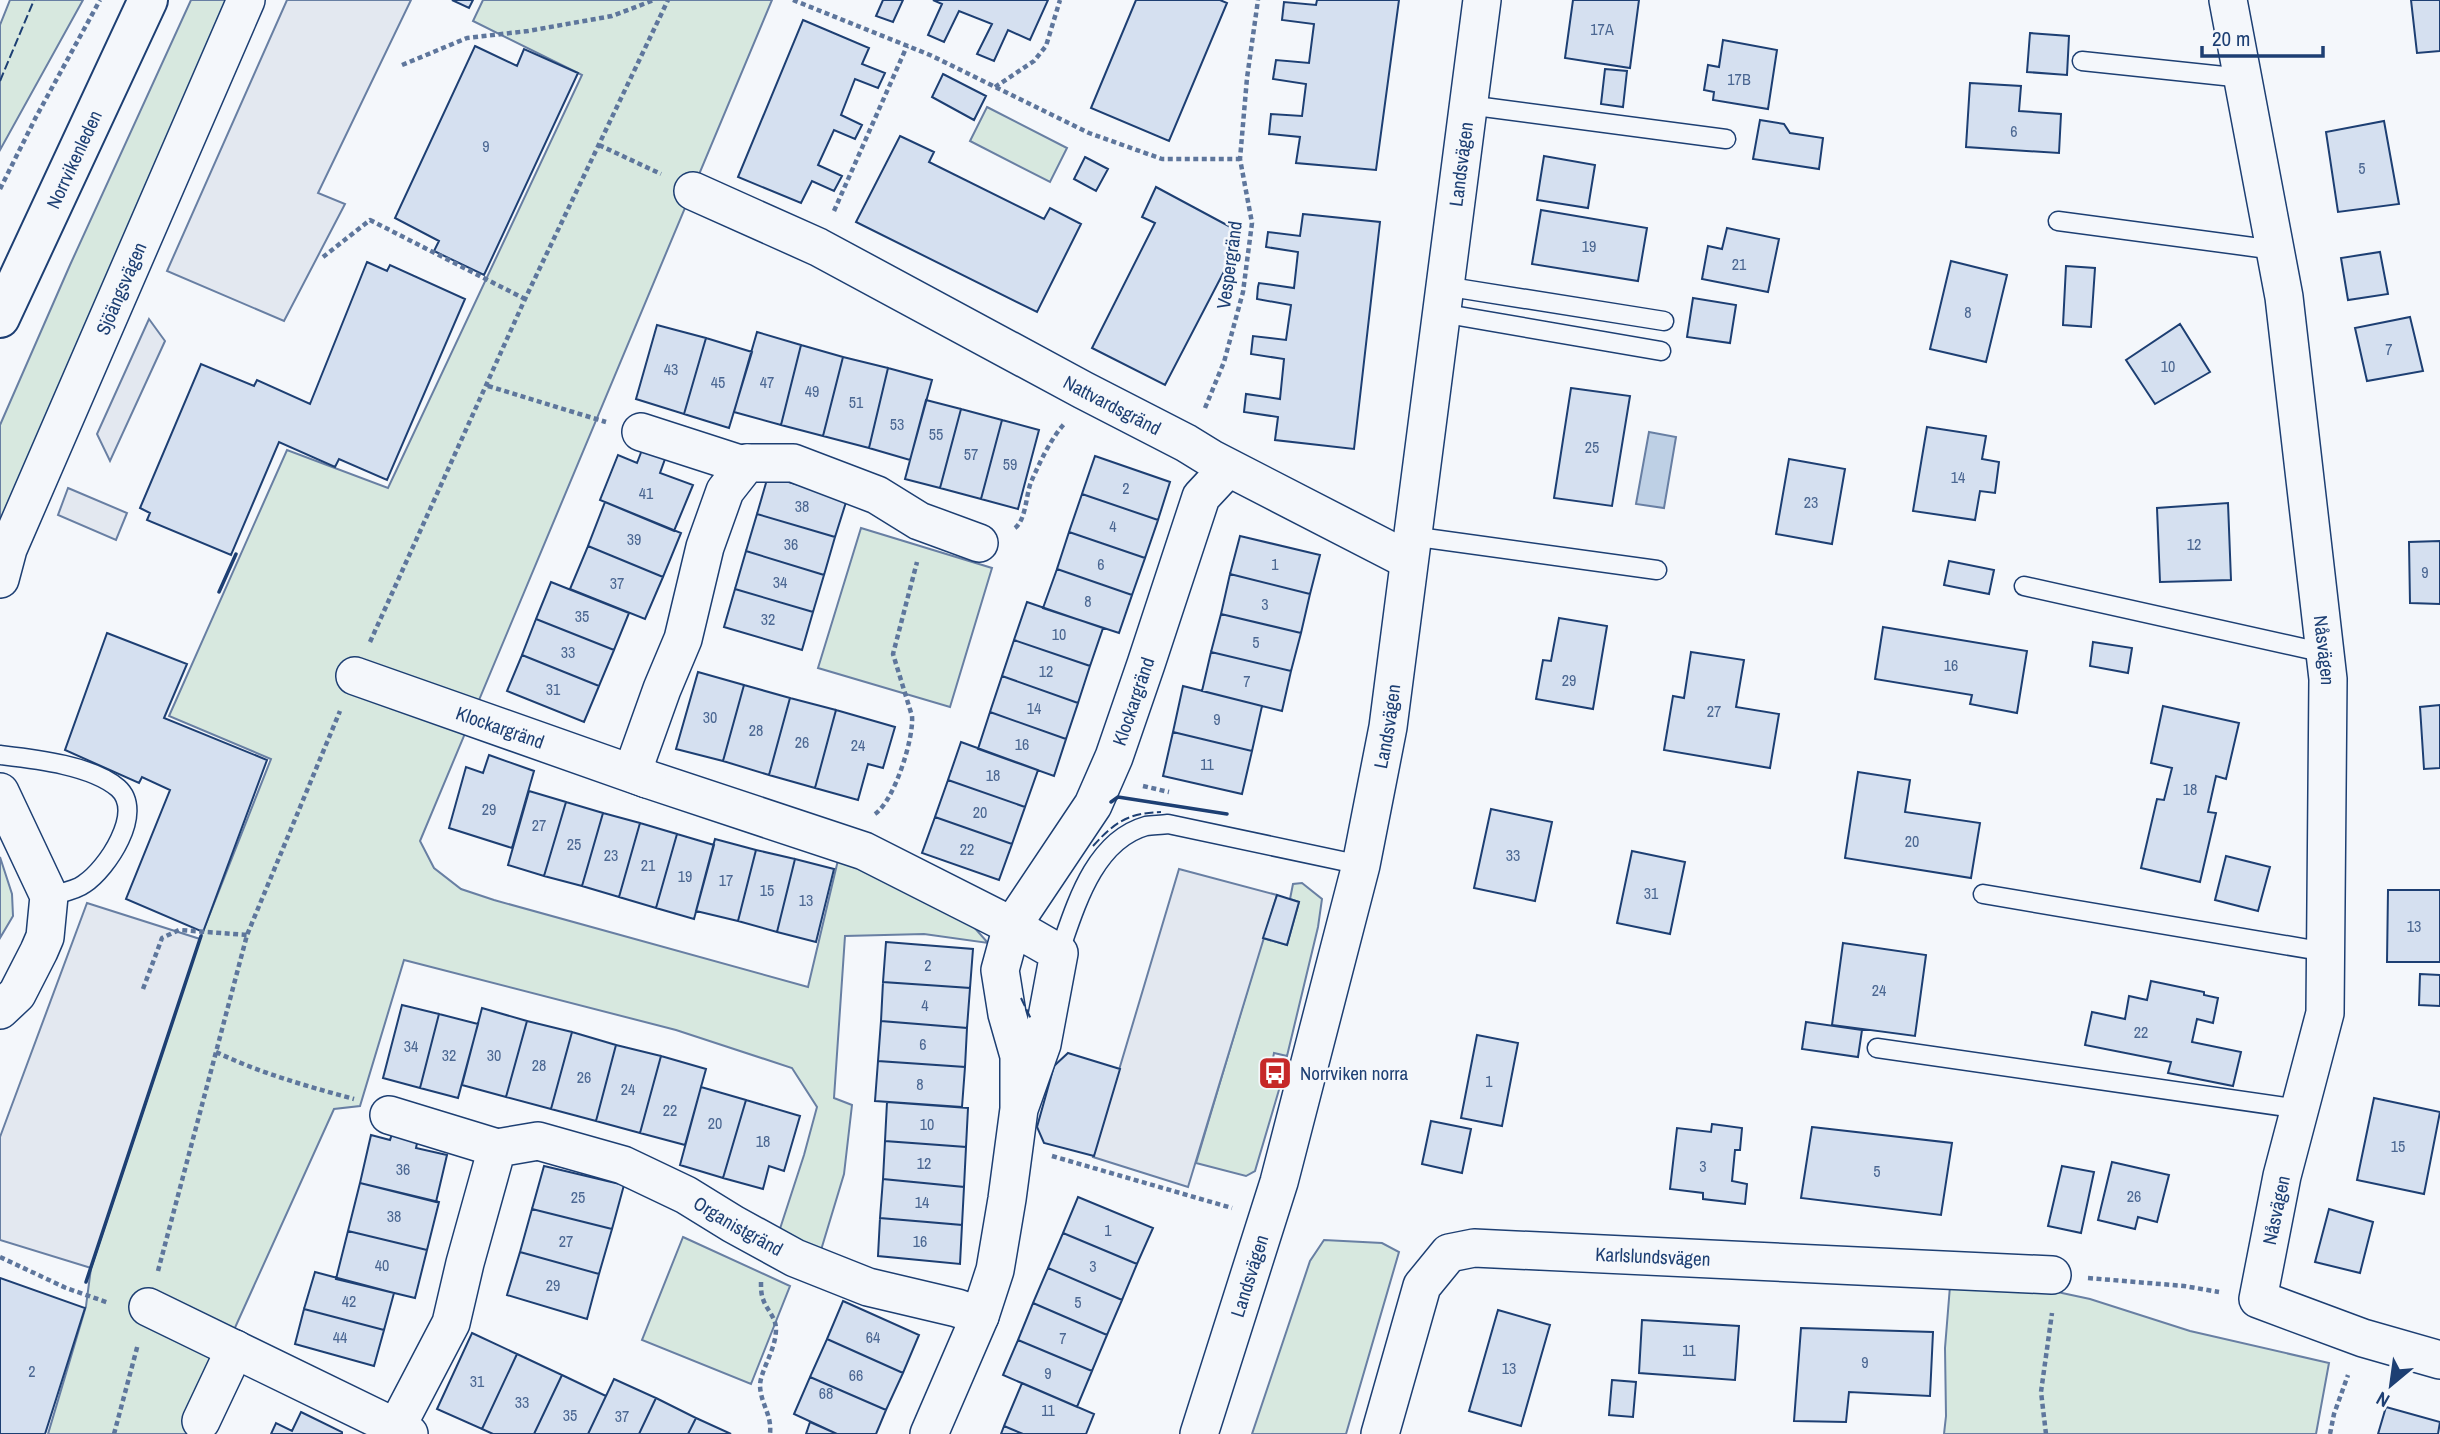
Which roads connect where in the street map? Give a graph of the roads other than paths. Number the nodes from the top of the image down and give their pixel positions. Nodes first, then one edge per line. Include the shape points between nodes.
1 (148, 0) edge
2 (247, 0) edge
3 (1482, 0) edge
4 (2228, 0) edge
5 (2082, 61) dead end
6 (2243, 78) junction
7 (1468, 105) junction
8 (1726, 139) dead end
9 (693, 191) road end
10 (2058, 221) dead end
11 (2276, 250) junction
12 (1443, 300) junction
13 (0, 318) edge
14 (1664, 321) dead end
15 (1661, 351) dead end
16 (641, 432) road end
17 (747, 463) junction
18 (1228, 468) junction
19 (979, 543) road end
20 (1410, 548) junction
21 (1657, 570) dead end
22 (0, 579) edge
23 (2024, 586) dead end
24 (2325, 653) junction
25 (355, 676) dead end
26 (0, 755) edge
27 (647, 779) junction
28 (0, 792) edge
29 (1361, 865) junction
30 (1983, 894) dead end
31 (49, 896) junction
32 (1012, 926) junction
33 (2326, 952) junction
34 (1059, 953) junction
35 (0, 1010) edge
36 (1877, 1048) dead end
37 (1019, 1109) junction
38 (2300, 1109) junction
39 (389, 1115) road end
40 (497, 1148) junction
41 (2052, 1275) road end
42 (148, 1307) road end
43 (980, 1316) junction
44 (235, 1349) junction
45 (2440, 1360) edge
46 (201, 1421) dead end
47 (403, 1431) edge
48 (929, 1434) edge
49 (1199, 1434) edge
50 (1380, 1434) edge

1 - 13 main road, Norrvikenleden
2 - 22 street, Sjöängsvägen via 8,549
3 - 7 street, Landsvägen
4 - 6 street, Nåsvägen
5 - 6 lane
6 - 11 street, Nåsvägen
7 - 8 lane
7 - 12 street, Landsvägen
9 - 18 street, Nattvardsgränd via 818,247
10 - 11 lane
11 - 24 street, Nåsvägen
12 - 14 lane
12 - 15 lane
12 - 20 street, Landsvägen
16 - 17 street
17 - 19 street via 793,463 877,495 919,521
17 - 27 street via 725,491 705,547 683,639 632,773
18 - 20 street, Nattvardsgränd
18 - 32 street, Klockargränd via 1201,496 1134,699 1093,804
20 - 21 lane
20 - 29 street, Landsvägen via 1388,727
23 - 24 lane
24 - 33 street, Nåsvägen
25 - 27 street, Klockargränd
26 - 31 lane via 53,762 87,773 119,789 127,803 121,836 111,856 84,885
27 - 32 street, Klockargränd via 864,851
28 - 31 street
29 - 34 lane via 1168,824 1146,827 1111,847 1096,864
29 - 49 street, Landsvägen via 1279,1182
30 - 33 lane
31 - 35 street via 45,937 31,970 18,994
32 - 34 street, Klockargränd
32 - 37 street via 1000,970 1019,1056
33 - 38 street, Nåsvägen via 2325,1013
34 - 37 street via 1042,1044
36 - 38 lane
37 - 43 street via 995,1270
38 - 45 street, Nåsvägen via 2258,1299 2363,1338
39 - 40 street, Organistgränd
40 - 43 street, Organistgränd via 538,1142 623,1165 686,1195 795,1258 868,1287
40 - 47 street via 452,1323
41 - 50 street, Karlslundsvägen via 1474,1248 1449,1253 1422,1286
42 - 44 street
43 - 48 street
44 - 46 street
44 - 47 street

